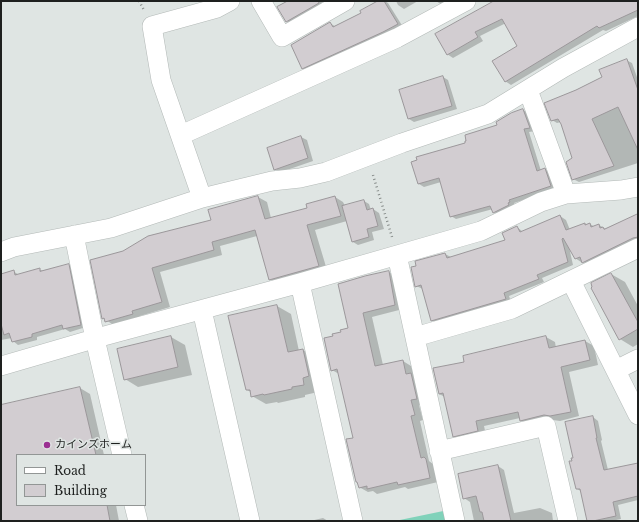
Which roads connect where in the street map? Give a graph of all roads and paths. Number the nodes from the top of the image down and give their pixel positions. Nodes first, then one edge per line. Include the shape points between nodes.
1 (230, 1) edge
2 (261, 1) edge
3 (345, 1) edge
4 (466, 1) edge
5 (638, 27) edge
6 (528, 90) junction
7 (181, 136) junction
8 (368, 156) junction
9 (638, 187) edge
10 (566, 194) junction
11 (202, 198) junction
12 (74, 235) junction
13 (638, 248) edge
14 (1, 252) edge
15 (397, 255) junction
16 (571, 281) junction
17 (300, 283) junction
18 (202, 310) junction
19 (415, 337) junction
20 (100, 338) junction
21 (638, 359) edge
22 (1, 366) edge
23 (616, 370) junction
24 (638, 415) edge
25 (439, 452) junction
26 (122, 454) edge
27 (134, 506) edge
28 (138, 521) edge
29 (250, 521) edge
30 (353, 521) edge
31 (455, 521) edge
32 (568, 521) edge

1 - 7 street via 217,8 152,26 161,80
2 - 3 street via 282,36
4 - 7 street via 397,38
5 - 6 street
6 - 8 street via 488,114
6 - 10 street
7 - 11 street
8 - 11 street via 326,172 272,181
8 - 15 path
9 - 10 street
10 - 15 street via 541,202 481,231
11 - 12 street via 111,228
12 - 14 street
12 - 20 street
13 - 16 street
15 - 17 street
15 - 19 street
16 - 19 street via 512,309
16 - 23 street
17 - 18 street
17 - 30 street
18 - 20 street
18 - 29 street
19 - 25 street
20 - 22 street
20 - 26 street
21 - 23 street
23 - 24 street
25 - 31 street
25 - 32 street via 546,426
27 - 28 street

